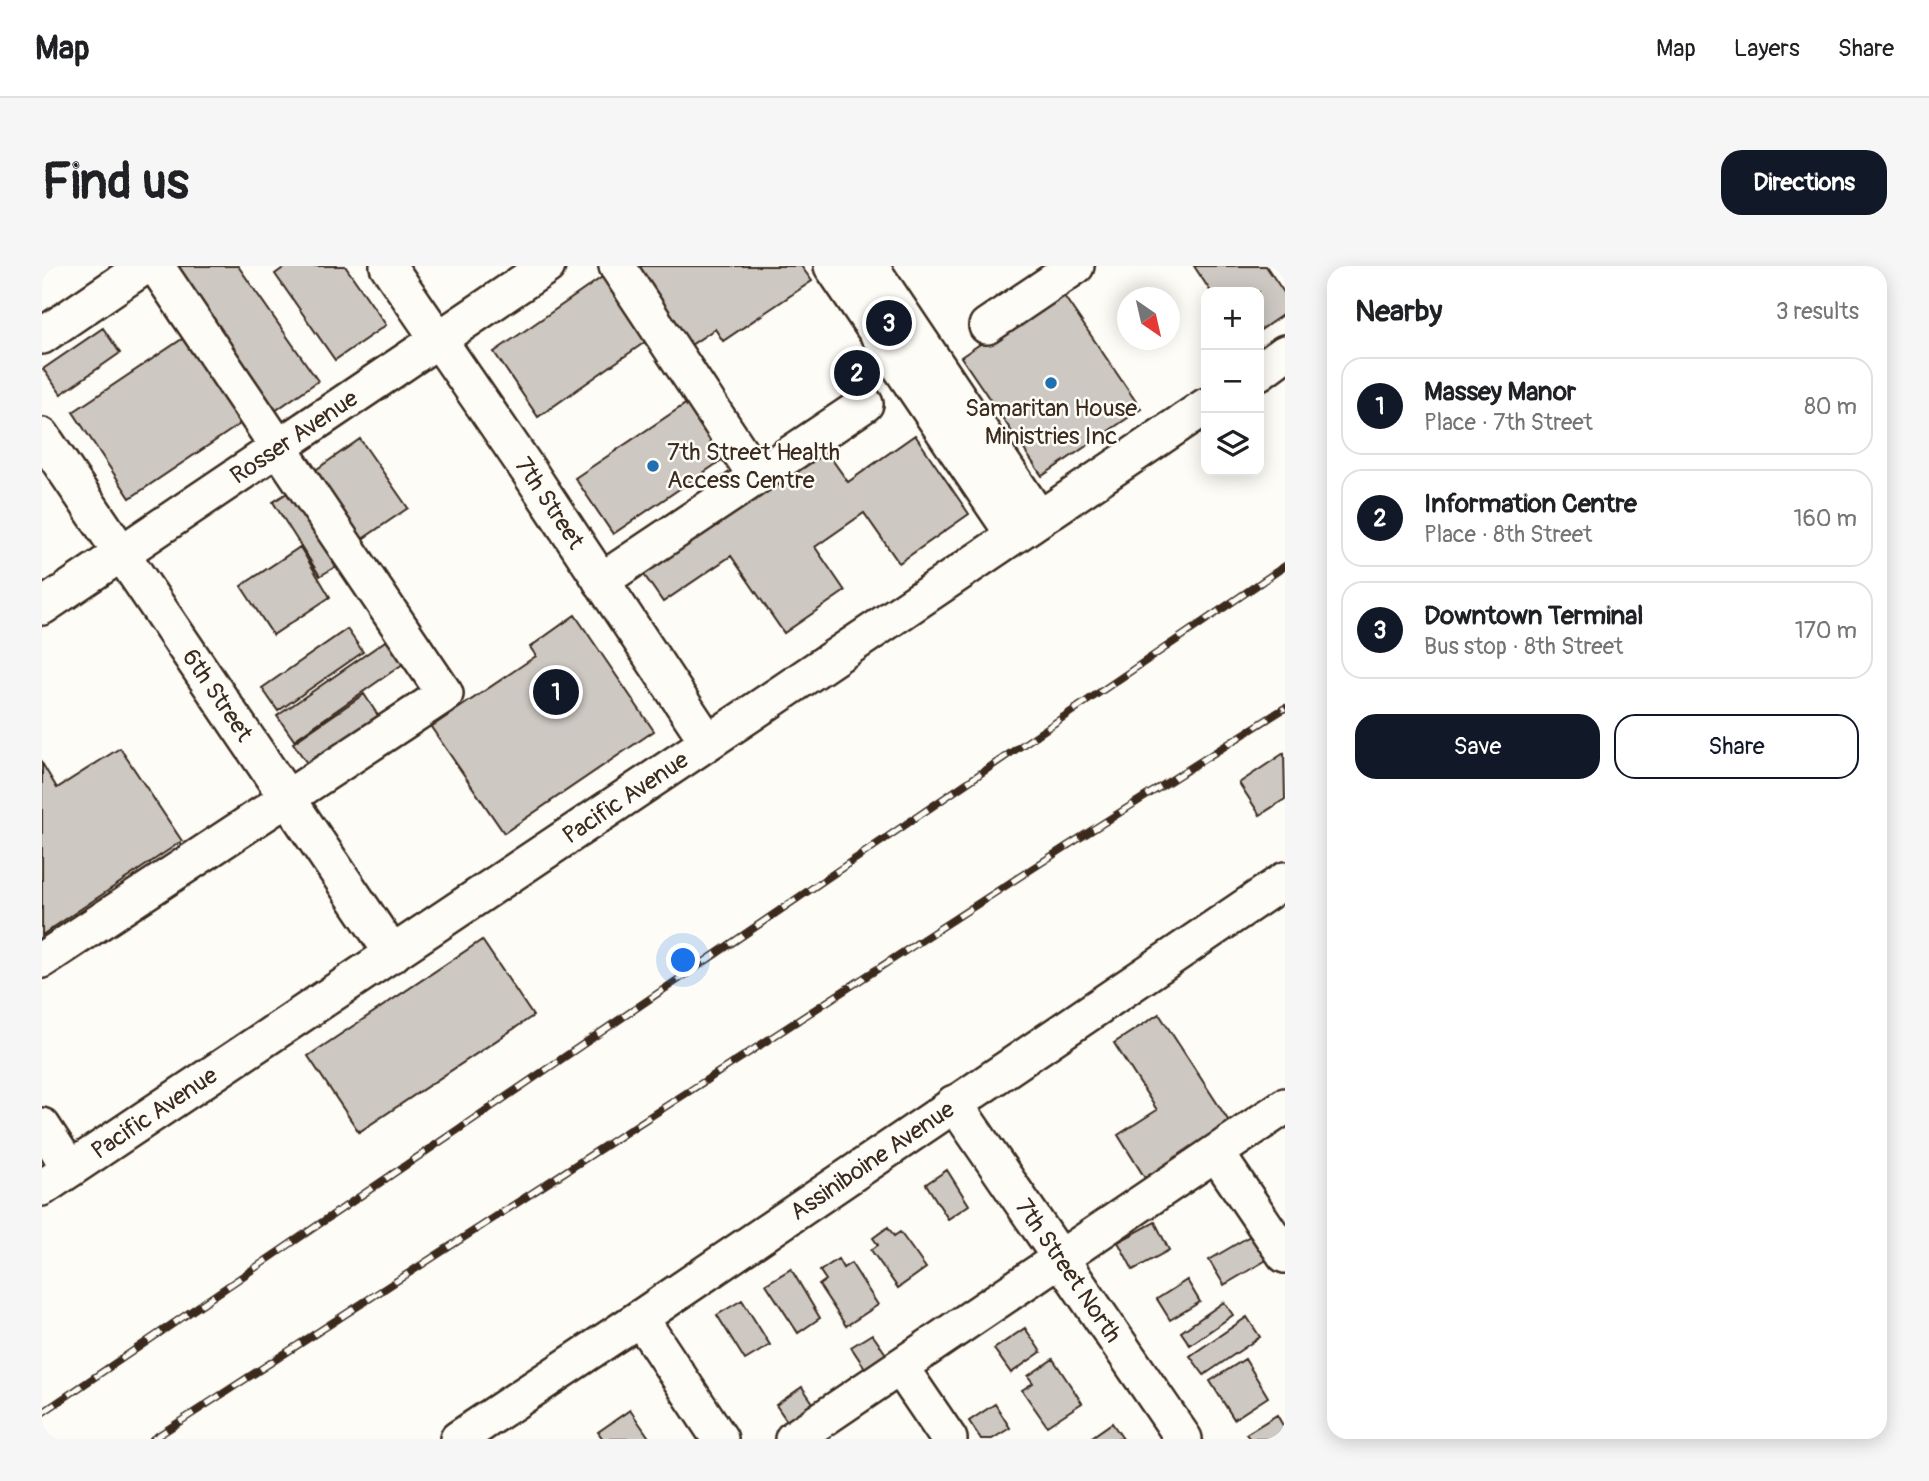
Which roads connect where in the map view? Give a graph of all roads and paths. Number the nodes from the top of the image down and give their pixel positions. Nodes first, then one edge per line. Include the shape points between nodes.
1 (145, 266) edge
2 (156, 266) edge
3 (388, 266) edge
4 (547, 266) edge
5 (617, 266) edge
6 (832, 266) edge
7 (870, 266) edge
8 (1076, 266) edge
9 (108, 276) edge
10 (46, 325) edge
11 (987, 326) dead end
12 (438, 340) junction
13 (1285, 353) edge
14 (1264, 368) edge
15 (865, 404) dead end
16 (1201, 409) edge
17 (42, 436) edge
18 (279, 447) junction
19 (756, 476) junction
20 (1026, 526) junction
21 (121, 554) junction
22 (601, 581) junction
23 (42, 607) edge
24 (708, 742) junction
25 (288, 798) junction
26 (1280, 895) edge
27 (393, 954) junction
28 (42, 960) edge
29 (954, 1103) junction
30 (1285, 1106) edge
31 (42, 1126) edge
32 (1216, 1153) junction
33 (56, 1178) edge
34 (1285, 1255) edge
35 (1060, 1258) junction
36 (640, 1318) junction
37 (900, 1367) junction
38 (458, 1439) edge
39 (720, 1439) edge
40 (793, 1439) edge
41 (949, 1439) edge
42 (1184, 1439) edge

1 - 9 street
2 - 18 street
3 - 12 street, 7th Street
4 - 12 street, Rosser Avenue
5 - 19 street
6 - 20 street
7 - 20 street
8 - 11 street
9 - 10 street
12 - 18 street, Rosser Avenue
12 - 22 street, 7th Street
13 - 14 street
15 - 19 street
16 - 20 street, Pacific Avenue
17 - 21 street, 6th Street
18 - 21 street, Rosser Avenue
18 - 25 street via 445,694
19 - 22 street
20 - 24 street, Pacific Avenue
21 - 23 street, Rosser Avenue
21 - 25 street, 6th Street
22 - 24 street, 7th Street
24 - 27 street, Pacific Avenue
25 - 27 street, 6th Street
25 - 28 street
26 - 29 street, Assiniboine Avenue
27 - 33 street, Pacific Avenue
29 - 35 street, 7th Street North
29 - 36 street, Assiniboine Avenue
30 - 32 street
31 - 33 street
32 - 34 street
32 - 35 street
35 - 37 street
35 - 42 street, 7th Street North
36 - 38 street, Assiniboine Avenue
36 - 39 street
37 - 40 street
37 - 41 street

